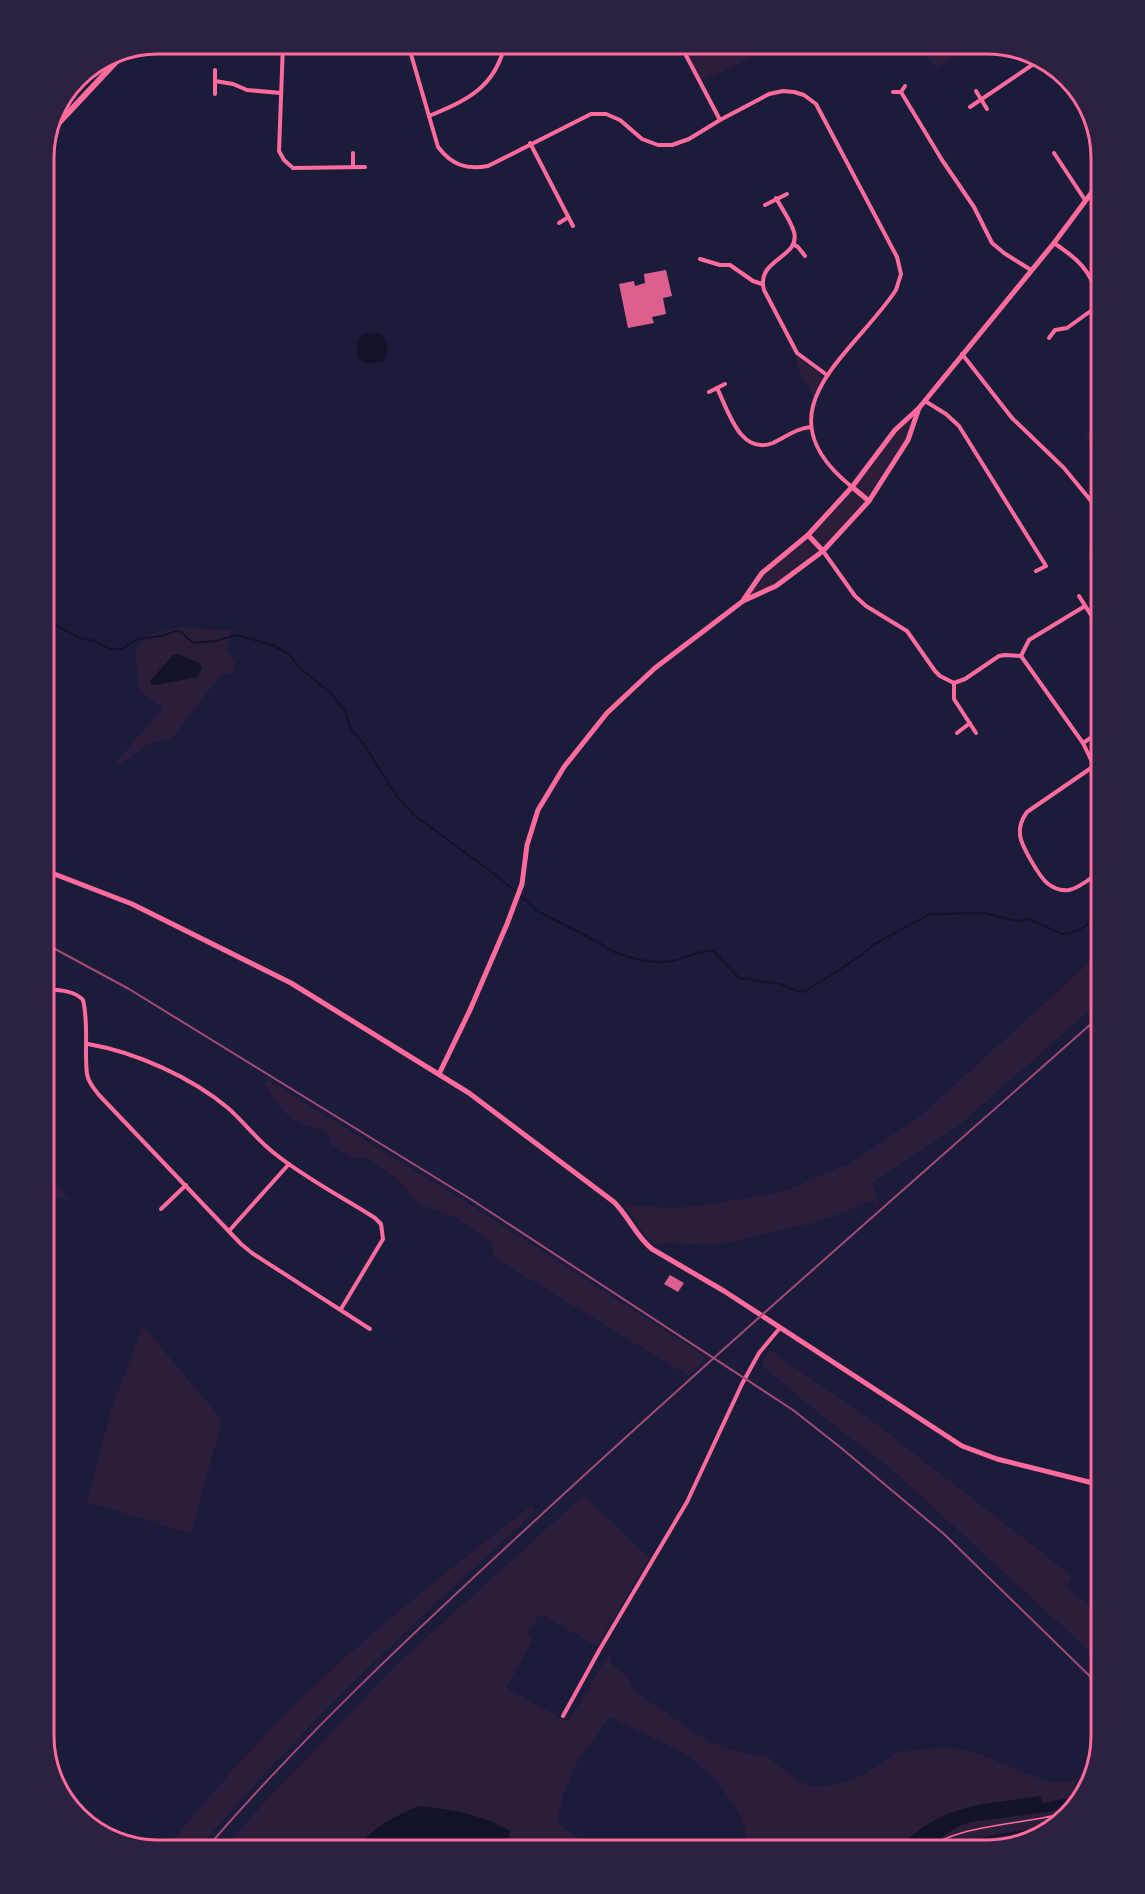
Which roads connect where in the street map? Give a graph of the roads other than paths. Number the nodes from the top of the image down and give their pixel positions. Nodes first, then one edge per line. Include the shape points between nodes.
1 (283, 54) edge
2 (411, 54) edge
3 (502, 54) edge
4 (685, 54) edge
5 (114, 64) edge
6 (1032, 65) edge
7 (215, 69) dead end
8 (215, 81) junction
9 (905, 86) dead end
10 (976, 91) dead end
11 (893, 92) dead end
12 (901, 92) junction
13 (281, 93) junction
14 (215, 94) dead end
15 (981, 99) junction
16 (970, 107) dead end
17 (987, 108) dead end
18 (429, 116) junction
19 (62, 119) edge
20 (720, 120) junction
21 (530, 143) junction
22 (352, 153) dead end
23 (1054, 153) dead end
24 (352, 166) junction
25 (365, 167) dead end
26 (1091, 192) edge
27 (787, 194) dead end
28 (776, 198) junction
29 (1085, 200) junction
30 (765, 205) dead end
31 (567, 218) junction
32 (559, 223) dead end
33 (573, 226) dead end
34 (1054, 243) junction
35 (793, 244) junction
36 (805, 256) dead end
37 (700, 259) dead end
38 (1031, 270) junction
39 (1091, 280) edge
40 (762, 284) junction
41 (1091, 312) edge
42 (1049, 338) dead end
43 (962, 354) junction
44 (827, 375) junction
45 (725, 384) dead end
46 (717, 388) junction
47 (709, 392) dead end
48 (924, 401) junction
49 (919, 408) junction
50 (812, 427) junction
51 (852, 487) junction
52 (869, 501) junction
53 (1091, 501) edge
54 (808, 535) junction
55 (823, 551) junction
56 (1036, 571) dead end
57 (1079, 596) dead end
58 (743, 601) junction
59 (1085, 606) junction
60 (1091, 615) edge
61 (1021, 656) junction
62 (954, 683) junction
63 (969, 723) junction
64 (957, 733) dead end
65 (976, 733) dead end
66 (1091, 738) edge
67 (1083, 743) junction
68 (1091, 760) edge
69 (1091, 768) edge
70 (54, 874) edge
71 (1091, 878) edge
72 (54, 991) edge
73 (87, 1044) junction
74 (439, 1074) junction
75 (289, 1164) junction
76 (186, 1185) junction
77 (161, 1209) dead end
78 (229, 1231) junction
79 (341, 1309) junction
80 (370, 1329) dead end
81 (779, 1329) junction
82 (1091, 1482) edge
83 (563, 1716) dead end

1 - 13 street
2 - 18 street
3 - 18 street via 488,83 463,102
4 - 20 street
5 - 19 main road
6 - 15 street
7 - 8 street
8 - 13 street via 247,90
8 - 14 street
9 - 12 street
10 - 15 street
11 - 12 street
12 - 38 street via 974,207 992,243
13 - 24 street via 279,151 284,160 293,168
15 - 16 street
15 - 17 street
18 - 21 street via 438,147 461,166 488,166
20 - 21 street via 689,139 658,145 642,139 620,120 606,114 591,114
20 - 44 street via 769,94 783,91 804,95 816,104 897,257 901,274 896,290
21 - 31 street
22 - 24 street
23 - 29 street
24 - 25 street
26 - 29 street
27 - 28 street
28 - 30 street
28 - 35 street via 794,232
29 - 34 street
31 - 32 street
31 - 33 street
34 - 38 street
34 - 39 street via 1079,262
35 - 36 street
35 - 40 street via 769,266
37 - 40 street via 730,265
38 - 43 street
40 - 44 street via 797,353
41 - 42 street via 1067,328 1055,330
43 - 48 street
43 - 53 street via 1012,418 1064,468
44 - 50 street via 814,398
45 - 46 street
46 - 47 street
46 - 50 street via 741,436 751,444 762,446
48 - 49 street
48 - 56 street via 959,426 1046,566
49 - 51 street via 895,430
49 - 52 street via 908,440
50 - 51 street via 824,460
51 - 52 street
51 - 54 street
52 - 55 street
54 - 55 street
54 - 58 street via 762,573
55 - 58 street via 776,586
55 - 62 street via 855,596 907,631 940,676
57 - 59 street
58 - 74 street via 655,668 608,713 564,767 538,810 517,900
59 - 60 street
59 - 61 street via 1029,640
61 - 62 street via 999,656
61 - 67 street
62 - 63 street via 954,699
63 - 64 street
63 - 65 street
66 - 67 street
67 - 68 street
69 - 71 street via 1027,812 1020,835 1052,886 1059,890 1075,888
70 - 74 street via 132,904 291,983
72 - 73 street via 79,995 85,1007
73 - 75 street via 110,1048 164,1068 200,1089 227,1107
73 - 76 street via 87,1075 91,1085
74 - 81 street via 600,1191 626,1214 652,1250
75 - 78 street
75 - 79 street via 381,1224 383,1239
76 - 77 street
76 - 78 street
78 - 79 street via 252,1253
79 - 80 street
81 - 82 street via 962,1446
81 - 83 street via 759,1353 687,1502

